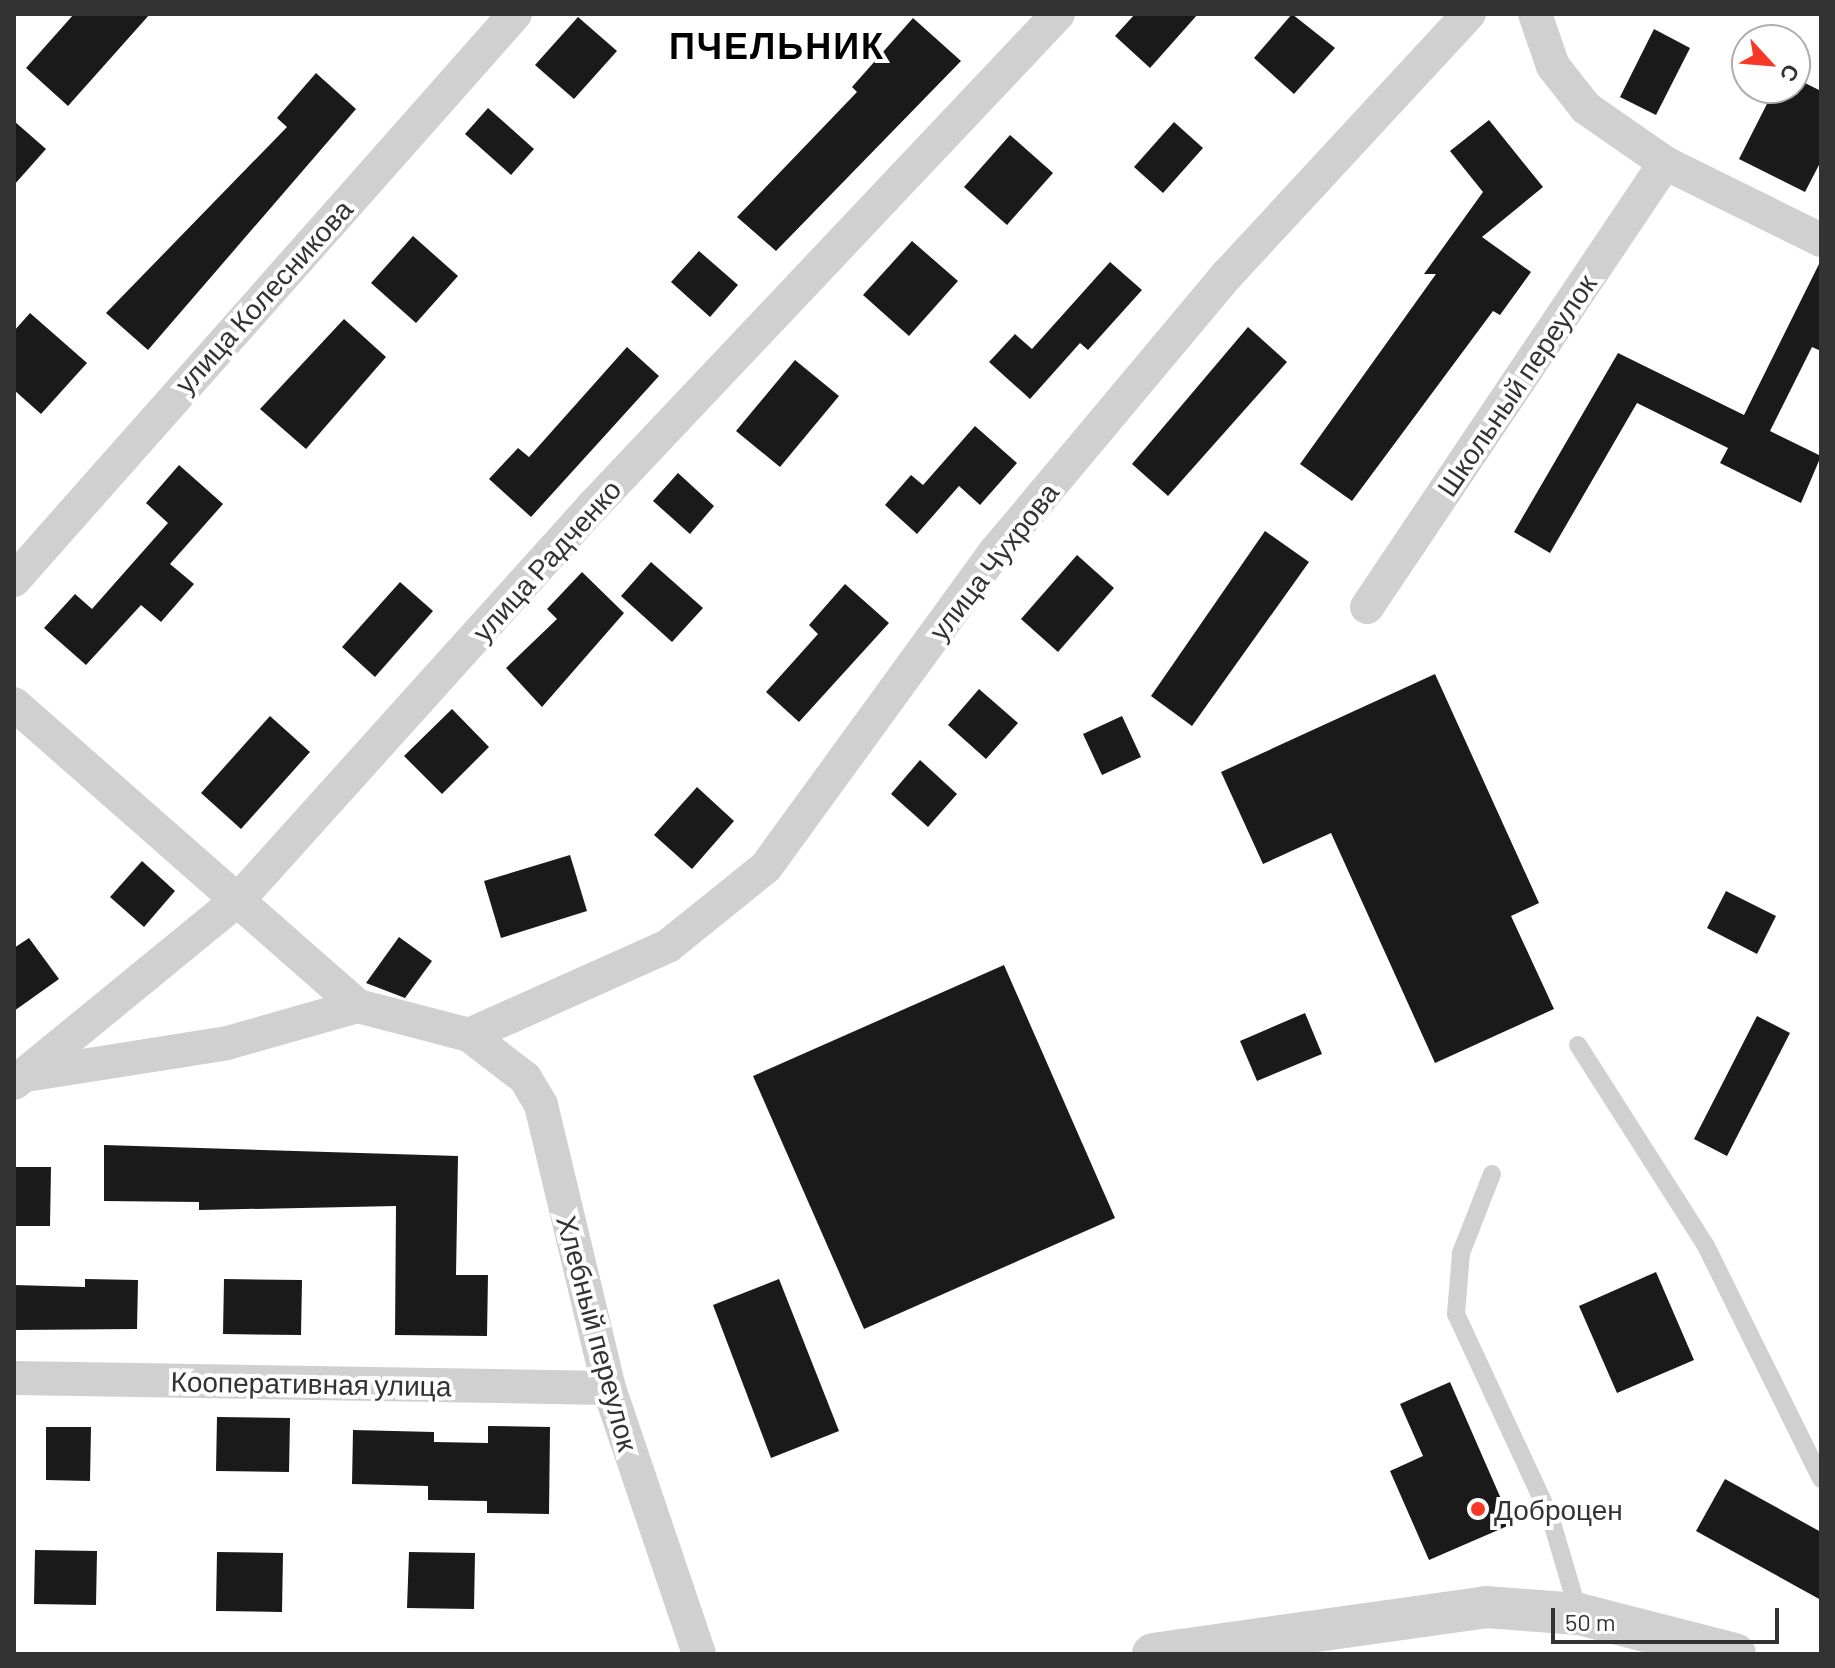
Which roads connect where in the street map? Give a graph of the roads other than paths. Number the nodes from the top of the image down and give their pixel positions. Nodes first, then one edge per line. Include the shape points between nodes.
1 (515, 14) edge
2 (1058, 14) edge
3 (1469, 14) edge
4 (1535, 14) edge
5 (1665, 163) junction
6 (1821, 240) edge
7 (14, 580) edge
8 (1367, 607) dead end
9 (14, 704) edge
10 (239, 899) junction
11 (358, 1006) junction
12 (469, 1035) junction
13 (1578, 1045) dead end
14 (20, 1079) edge
15 (1492, 1174) dead end
16 (14, 1378) edge
17 (609, 1388) junction
18 (1821, 1479) edge
19 (1579, 1614) junction
20 (699, 1654) edge
21 (1153, 1654) edge
22 (1735, 1654) edge

1 - 7 street, улица Колесникова
2 - 10 street, улица Радченко via 593,506
3 - 12 street, улица Чухрова via 1227,275 996,551 766,867 668,946
4 - 5 street via 1553,66 1586,108
5 - 6 street
5 - 8 street, Школьный переулок
9 - 10 street
10 - 11 street
10 - 14 street, улица Радченко
11 - 12 street, Хлебный переулок
11 - 14 street via 227,1043
12 - 17 street, Хлебный переулок via 504,1056 541,1105
13 - 18 lane via 1706,1246
15 - 19 lane via 1461,1253 1456,1314 1551,1519
16 - 17 street, Кооперативная улица
17 - 20 street, Хлебный переулок
19 - 21 street via 1441,1611
19 - 22 street

